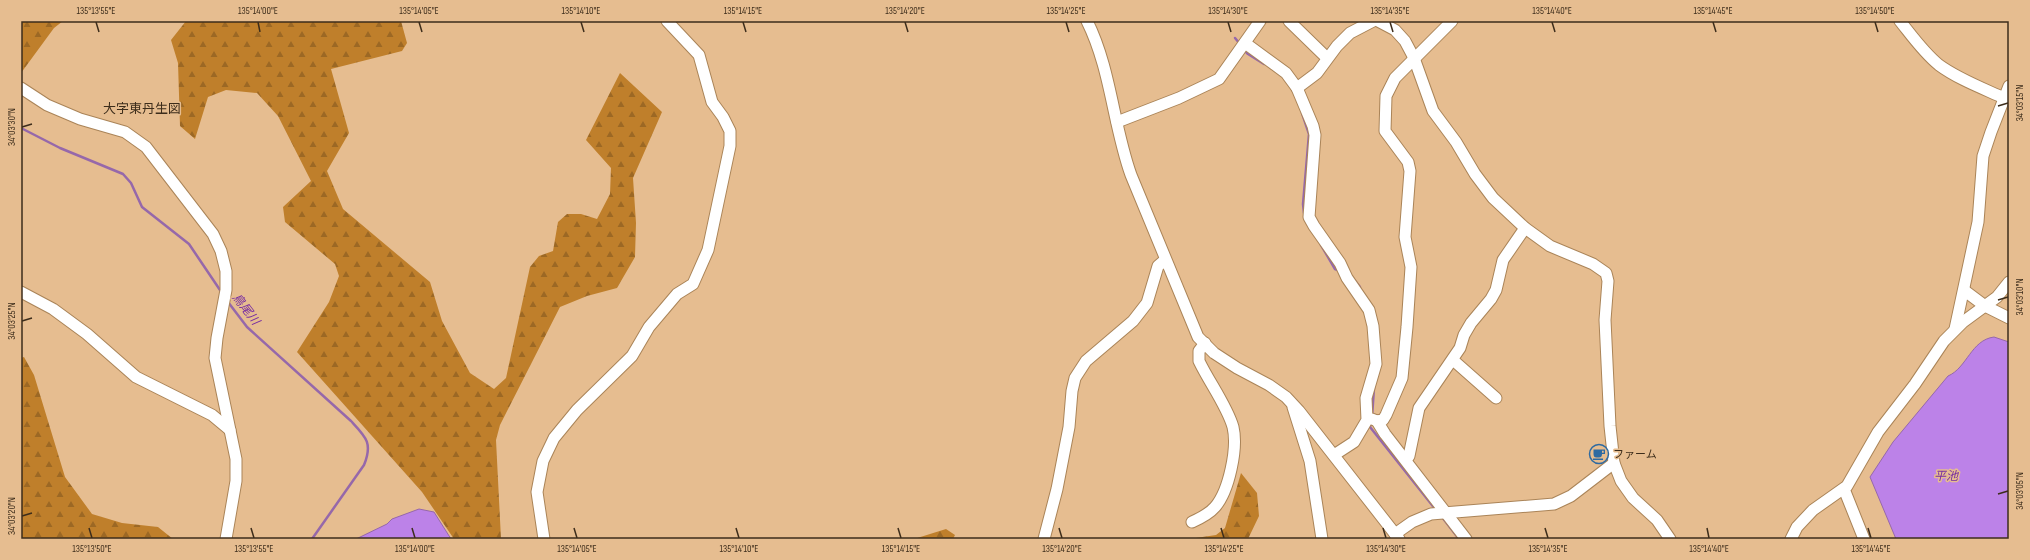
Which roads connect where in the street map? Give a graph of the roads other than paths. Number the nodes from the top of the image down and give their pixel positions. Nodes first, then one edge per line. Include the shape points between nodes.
1 (667, 21) edge
2 (1087, 21) edge
3 (1260, 21) edge
4 (1289, 21) edge
5 (1373, 21) edge
6 (1378, 21) edge
7 (1452, 21) edge
8 (1900, 21) edge
9 (1245, 43) junction
10 (1327, 58) junction
11 (1414, 58) junction
12 (2009, 86) edge
13 (21, 88) edge
14 (1297, 88) junction
15 (2004, 98) junction
16 (1117, 122) junction
17 (1525, 228) junction
18 (1165, 260) junction
19 (2009, 282) edge
20 (1965, 291) junction
21 (21, 292) edge
22 (1985, 306) junction
23 (2009, 318) edge
24 (1955, 329) junction
25 (1205, 343) junction
26 (1453, 360) junction
27 (1496, 398) dead end
28 (1291, 403) junction
29 (1372, 421) junction
30 (230, 430) junction
31 (1334, 455) junction
32 (1406, 460) junction
33 (1614, 463) junction
34 (1844, 489) junction
35 (1446, 513) junction
36 (1192, 522) dead end
37 (1397, 536) edge
38 (226, 539) edge
39 (544, 539) edge
40 (1044, 539) edge
41 (1322, 539) edge
42 (1466, 539) edge
43 (1670, 539) edge
44 (1791, 539) edge
45 (1864, 539) edge

1 - 39 street via 700,55 712,102 730,131 730,146 708,250 692,284 677,294 649,326 632,356 577,410 554,438 543,461 537,492
2 - 16 street via 1105,70
3 - 9 street
4 - 10 street
5 - 10 street via 1350,33
6 - 11 street via 1395,30 1405,41
7 - 11 street
8 - 15 street via 1938,64 1962,79
9 - 14 street via 1286,72
9 - 16 street via 1219,78 1191,93
10 - 14 street via 1317,73
11 - 17 street via 1433,111 1493,198
11 - 29 street via 1396,78 1386,96 1385,131 1408,162 1410,171 1405,237 1411,267 1402,378 1383,420
12 - 15 street
13 - 30 street via 47,105 80,119 125,132 146,147 213,234 226,271 226,290 215,358
14 - 29 street via 1315,135 1309,217 1369,310 1374,326 1376,364 1366,398
15 - 20 street via 1983,156 1978,222
16 - 18 street via 1124,157
17 - 26 street via 1503,260 1494,294 1471,323
17 - 33 street via 1550,246 1601,268 1607,276 1605,320
18 - 25 street via 1198,337
18 - 40 street via 1158,266 1147,303 1133,321 1086,361 1075,378 1069,427
19 - 22 street via 1997,297
20 - 22 street
20 - 24 street
21 - 30 street via 53,309 87,334 136,377 212,415
22 - 23 street
22 - 24 street
24 - 34 street via 1878,432
25 - 28 street via 1214,353 1269,385
25 - 36 street via 1199,350 1199,361 1231,422 1235,445 1228,479 1219,502 1206,515
26 - 27 street
26 - 32 street via 1419,408
28 - 31 street
28 - 41 street via 1310,461
29 - 31 street via 1354,442
29 - 32 street
30 - 38 street via 236,459 236,481
31 - 37 street
32 - 35 street
33 - 35 street via 1571,496 1554,504 1543,507
33 - 43 street via 1621,481 1633,498 1657,520
34 - 44 street via 1810,513 1797,527
34 - 45 street
35 - 37 street via 1419,519
35 - 42 street

